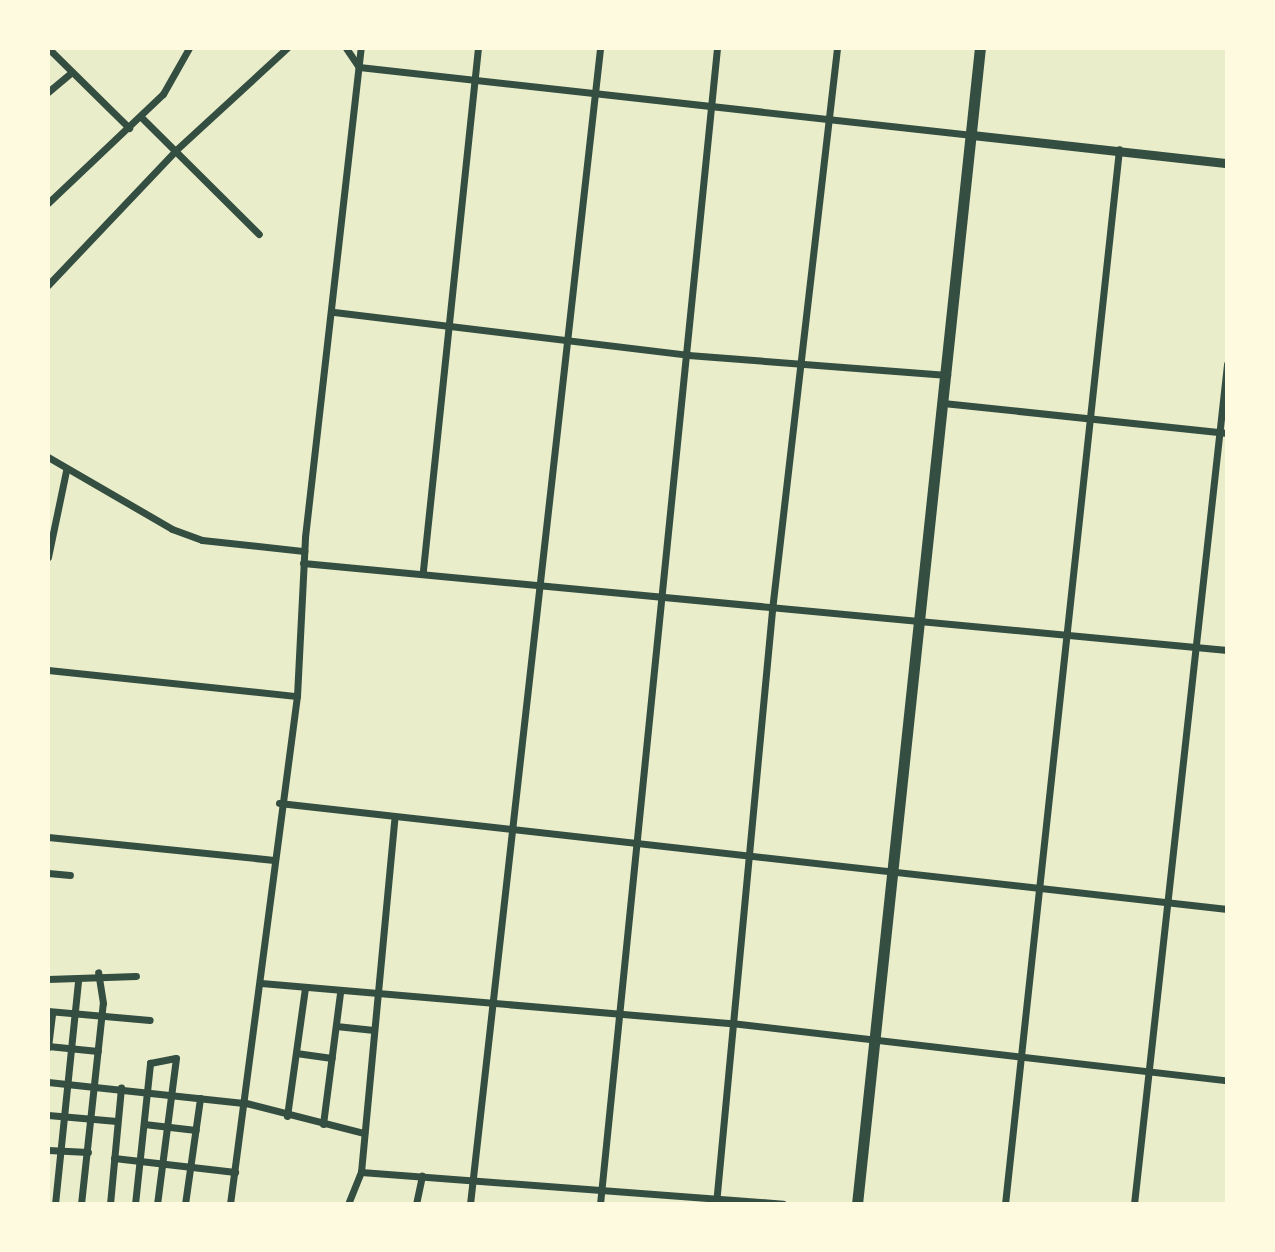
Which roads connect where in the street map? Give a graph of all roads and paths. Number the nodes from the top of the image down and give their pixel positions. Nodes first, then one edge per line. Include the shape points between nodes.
1 (48, 48) edge
2 (189, 48) edge
3 (287, 48) edge
4 (346, 48) edge
5 (361, 48) edge
6 (478, 48) edge
7 (600, 48) edge
8 (717, 48) edge
9 (837, 48) edge
10 (980, 48) edge
11 (359, 67) junction
12 (72, 72) junction
13 (474, 82) junction
14 (48, 92) edge
15 (595, 96) junction
16 (711, 106) junction
17 (141, 117) junction
18 (830, 117) junction
19 (129, 128) junction
20 (972, 135) junction
21 (1119, 149) junction
22 (176, 150) junction
23 (1227, 163) edge
24 (48, 203) edge
25 (259, 234) dead end
26 (48, 285) edge
27 (334, 312) junction
28 (447, 328) junction
29 (566, 339) junction
30 (688, 355) junction
31 (804, 364) junction
32 (1227, 364) edge
33 (947, 375) junction
34 (943, 403) junction
35 (1090, 418) junction
36 (1224, 433) edge
37 (48, 457) edge
38 (66, 471) junction
39 (304, 551) junction
40 (48, 557) edge
41 (303, 563) junction
42 (423, 570) junction
43 (545, 584) junction
44 (658, 599) junction
45 (772, 610) junction
46 (922, 620) junction
47 (1068, 634) junction
48 (1193, 647) junction
49 (1227, 650) edge
50 (48, 670) edge
51 (297, 696) junction
52 (279, 803) junction
53 (394, 821) junction
54 (516, 828) junction
55 (48, 837) edge
56 (634, 844) junction
57 (747, 859) junction
58 (274, 860) junction
59 (893, 871) junction
60 (48, 873) edge
61 (70, 875) dead end
62 (1040, 889) junction
63 (1168, 903) junction
64 (1227, 909) edge
65 (98, 972) junction
66 (136, 976) dead end
67 (48, 979) edge
68 (78, 981) junction
69 (261, 983) junction
70 (305, 988) junction
71 (340, 993) junction
72 (376, 996) junction
73 (490, 1004) junction
74 (50, 1012) edge
75 (619, 1012) junction
76 (78, 1015) junction
77 (101, 1015) junction
78 (150, 1020) dead end
79 (731, 1023) junction
80 (336, 1026) junction
81 (374, 1030) junction
82 (874, 1040) junction
83 (48, 1047) edge
84 (72, 1049) junction
85 (98, 1051) junction
86 (296, 1053) junction
87 (332, 1058) junction
88 (1022, 1058) junction
89 (1149, 1072) junction
90 (1227, 1080) edge
91 (48, 1082) edge
92 (67, 1084) junction
93 (94, 1085) junction
94 (121, 1088) junction
95 (147, 1092) junction
96 (173, 1094) junction
97 (200, 1098) junction
98 (246, 1103) junction
99 (48, 1115) edge
100 (64, 1116) junction
101 (287, 1116) junction
102 (91, 1118) junction
103 (117, 1121) junction
104 (144, 1124) junction
105 (323, 1124) junction
106 (168, 1127) junction
107 (196, 1130) junction
108 (364, 1133) junction
109 (48, 1150) edge
110 (61, 1150) junction
111 (88, 1152) junction
112 (114, 1158) junction
113 (141, 1160) junction
114 (163, 1162) junction
115 (193, 1166) junction
116 (235, 1172) junction
117 (361, 1172) junction
118 (422, 1176) junction
119 (473, 1179) junction
120 (602, 1188) junction
121 (716, 1201) edge
122 (55, 1204) edge
123 (81, 1204) edge
124 (110, 1204) edge
125 (135, 1204) edge
126 (157, 1204) edge
127 (185, 1204) edge
128 (230, 1204) edge
129 (348, 1204) edge
130 (416, 1204) edge
131 (470, 1204) edge
132 (600, 1204) edge
133 (783, 1204) edge
134 (857, 1204) edge
135 (1005, 1204) edge
136 (1134, 1204) edge

1 - 12 street
2 - 17 street
3 - 22 street
4 - 11 street
5 - 11 street
6 - 13 street
7 - 15 street
8 - 16 street
9 - 18 street
10 - 20 highway
11 - 13 street
11 - 27 street
12 - 14 street
12 - 19 street
13 - 15 street
13 - 28 street
15 - 16 street
15 - 29 street
16 - 18 street
16 - 30 street
17 - 19 street
17 - 22 street
18 - 20 street
18 - 31 street
19 - 24 street
20 - 21 main road
20 - 33 highway
21 - 23 main road
21 - 35 street
22 - 25 street
22 - 26 street
27 - 28 street
27 - 39 street
28 - 29 street
28 - 42 street
29 - 30 street
29 - 43 street
30 - 31 street
30 - 44 street
31 - 33 street
31 - 45 street
32 - 36 street
33 - 34 highway
34 - 35 street
34 - 46 highway
35 - 36 street
35 - 47 street
36 - 48 street
37 - 38 street
38 - 39 street via 202,540
38 - 40 street
39 - 41 street
41 - 42 street
41 - 51 street
42 - 43 street
43 - 44 street
43 - 54 street
44 - 45 street
44 - 56 street
45 - 46 street
45 - 57 street
46 - 47 street
46 - 59 highway
47 - 48 street
47 - 62 street
48 - 49 street
48 - 63 street
50 - 51 street
51 - 52 street
52 - 53 street
52 - 58 street
53 - 54 street
53 - 72 street
54 - 56 street
54 - 73 street
55 - 58 street
56 - 57 street
56 - 75 street
57 - 59 street
57 - 79 street
58 - 69 street
59 - 62 street
59 - 82 highway
60 - 61 street
62 - 63 street
62 - 88 street
63 - 64 street
63 - 89 street
65 - 66 street
65 - 68 street
65 - 77 street
67 - 68 street
68 - 76 street
69 - 70 street
69 - 98 street
70 - 71 street
70 - 86 street
71 - 72 street
71 - 80 street
72 - 73 street
72 - 81 street
73 - 75 street
73 - 119 street
74 - 76 street
74 - 83 street
75 - 79 street
75 - 120 street
76 - 77 street
76 - 84 street
77 - 78 street
77 - 85 street
79 - 82 street
79 - 121 street
80 - 81 street
80 - 87 street
81 - 108 street
82 - 88 street
82 - 134 highway
83 - 84 street
84 - 85 street
84 - 92 street
85 - 93 street
86 - 87 street
86 - 101 street
87 - 105 street
88 - 89 street
88 - 135 street
89 - 90 street
89 - 136 street
91 - 92 street
92 - 93 street
92 - 100 street
93 - 94 street
93 - 102 street
94 - 95 street
94 - 103 street
95 - 96 street
95 - 96 street via 153,1059 176,1058
95 - 104 street
96 - 97 street
96 - 106 street
97 - 98 street
97 - 107 street
98 - 101 street
98 - 116 street
99 - 100 street
100 - 102 street
100 - 110 street
101 - 105 street
102 - 103 street
102 - 111 street
103 - 112 street
104 - 106 street
104 - 113 street
105 - 108 street
106 - 107 street
106 - 114 street
107 - 115 street
108 - 117 street
109 - 110 street
110 - 111 street
110 - 122 street
111 - 123 street
112 - 113 street
112 - 124 street
113 - 114 street
113 - 125 street
114 - 115 street
114 - 126 street
115 - 116 street
115 - 127 street
116 - 128 street
117 - 118 street
117 - 129 street
118 - 119 street
118 - 130 street
119 - 120 street
119 - 131 street
120 - 121 street
120 - 132 street
121 - 133 street

